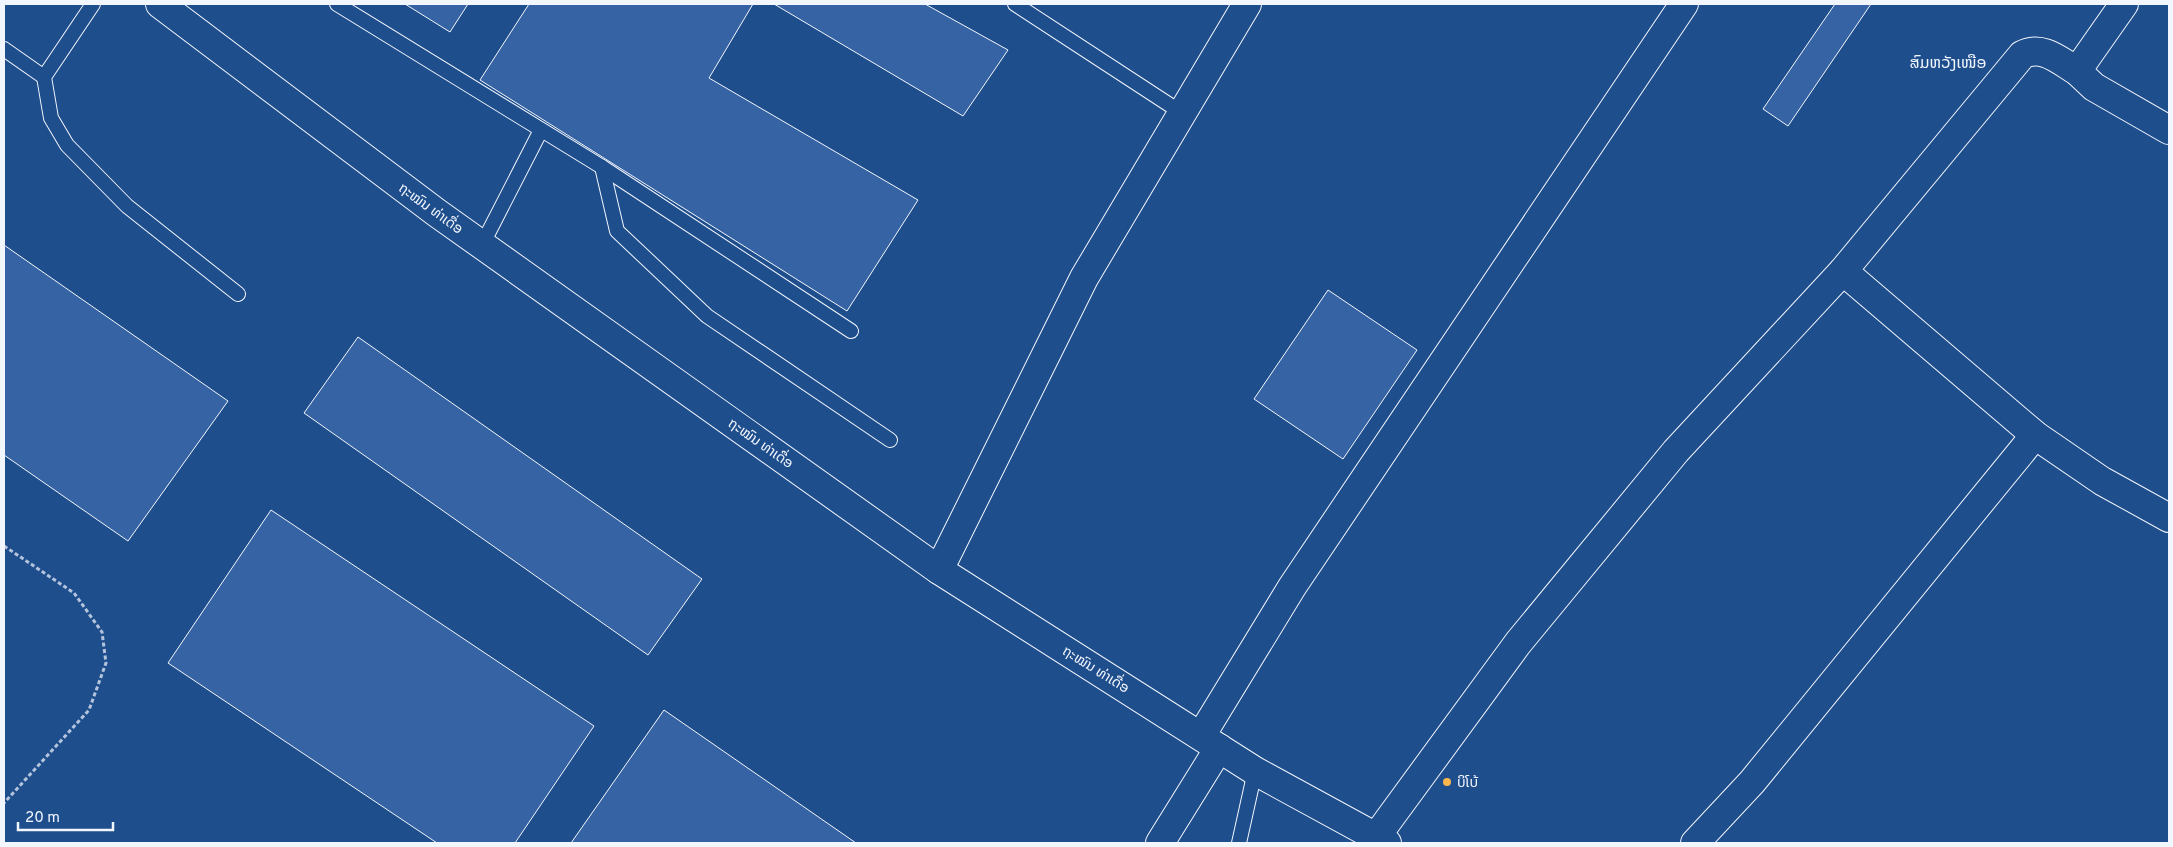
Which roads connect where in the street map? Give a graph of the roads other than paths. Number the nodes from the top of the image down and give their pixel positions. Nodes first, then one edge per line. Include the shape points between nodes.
1 (93, 4) edge
2 (160, 4) edge
3 (337, 4) edge
4 (1015, 4) edge
5 (1247, 4) edge
6 (1684, 4) edge
7 (2124, 4) edge
8 (4, 49) edge
9 (2077, 70) junction
10 (44, 77) junction
11 (1182, 113) junction
12 (541, 130) junction
13 (2169, 130) edge
14 (602, 168) junction
15 (482, 245) junction
16 (1843, 271) junction
17 (238, 294) dead end
18 (850, 331) dead end
19 (2035, 435) junction
20 (890, 440) dead end
21 (2169, 518) edge
22 (939, 570) junction
23 (1210, 742) junction
24 (1255, 771) junction
25 (1382, 840) edge
26 (1160, 843) edge
27 (1239, 843) edge
28 (1695, 843) edge

1 - 10 lane
2 - 15 street, ຖະໝົນ ທ່າເດື່ອ
3 - 12 lane
4 - 11 lane
5 - 11 street
6 - 23 street via 1292,587
7 - 9 street
8 - 10 lane
9 - 13 street via 2094,87
9 - 16 street via 2042,50 2030,50 2022,55
10 - 17 lane via 51,118 67,145 127,206
11 - 22 street via 1084,278
12 - 14 lane
12 - 15 lane
14 - 18 lane
14 - 20 lane via 616,231 707,316
15 - 22 street, ຖະໝົນ ທ່າເດື່ອ
16 - 19 street
16 - 25 street via 1676,451 1568,581 1518,643
19 - 21 street via 2102,481
19 - 28 street via 1752,782
22 - 23 street, ຖະໝົນ ທ່າເດື່ອ
23 - 24 street, ຖະໝົນ ທ່າເດື່ອ
23 - 26 street
24 - 25 street, ຖະໝົນ ທ່າເດື່ອ
24 - 27 lane

